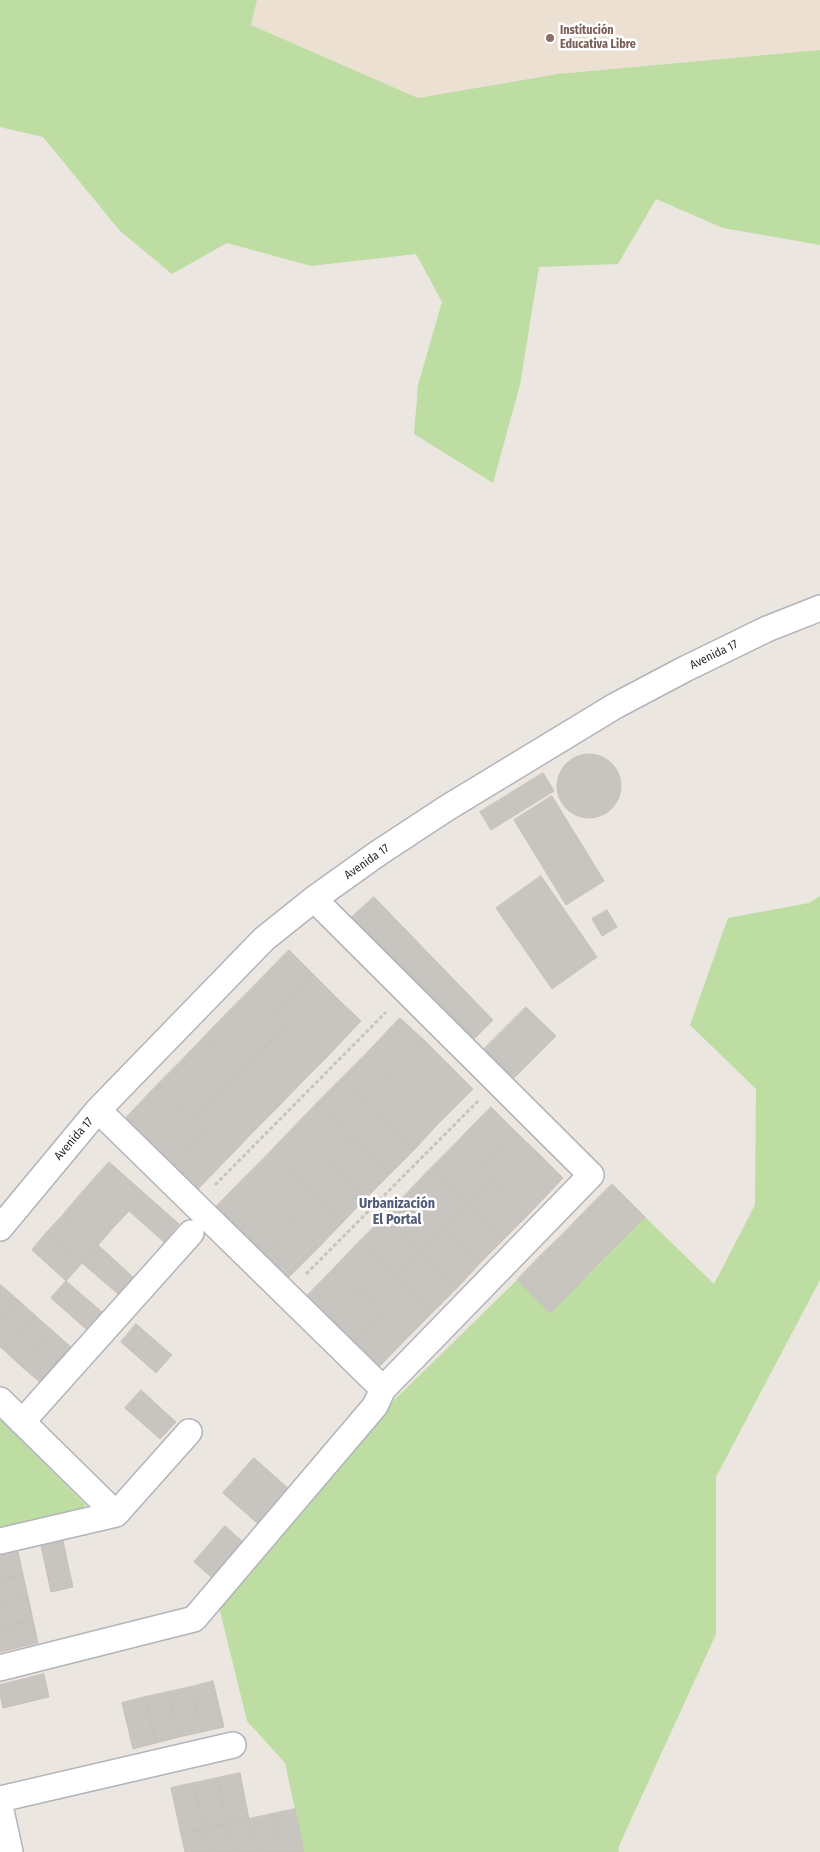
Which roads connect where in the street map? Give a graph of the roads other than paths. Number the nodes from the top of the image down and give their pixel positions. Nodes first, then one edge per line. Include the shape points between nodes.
1 (820, 608) edge
2 (314, 899) junction
3 (98, 1110) junction
4 (0, 1228) edge
5 (191, 1233) dead end
6 (383, 1389) junction
7 (0, 1400) edge
8 (22, 1422) junction
9 (189, 1432) dead end
10 (116, 1514) junction
11 (0, 1541) edge
12 (0, 1668) edge
13 (232, 1745) dead end
14 (0, 1799) edge
15 (0, 1806) edge
16 (10, 1852) edge

1 - 2 street, Avenida 17 via 767,629 615,706 439,813
2 - 3 street, Avenida 17 via 264,939
2 - 6 street via 591,1174
3 - 4 street, Avenida 17
3 - 6 street
5 - 8 street
6 - 12 street via 375,1406 194,1620
7 - 8 street
8 - 10 street
9 - 10 street
10 - 11 street
13 - 14 street
15 - 16 street

